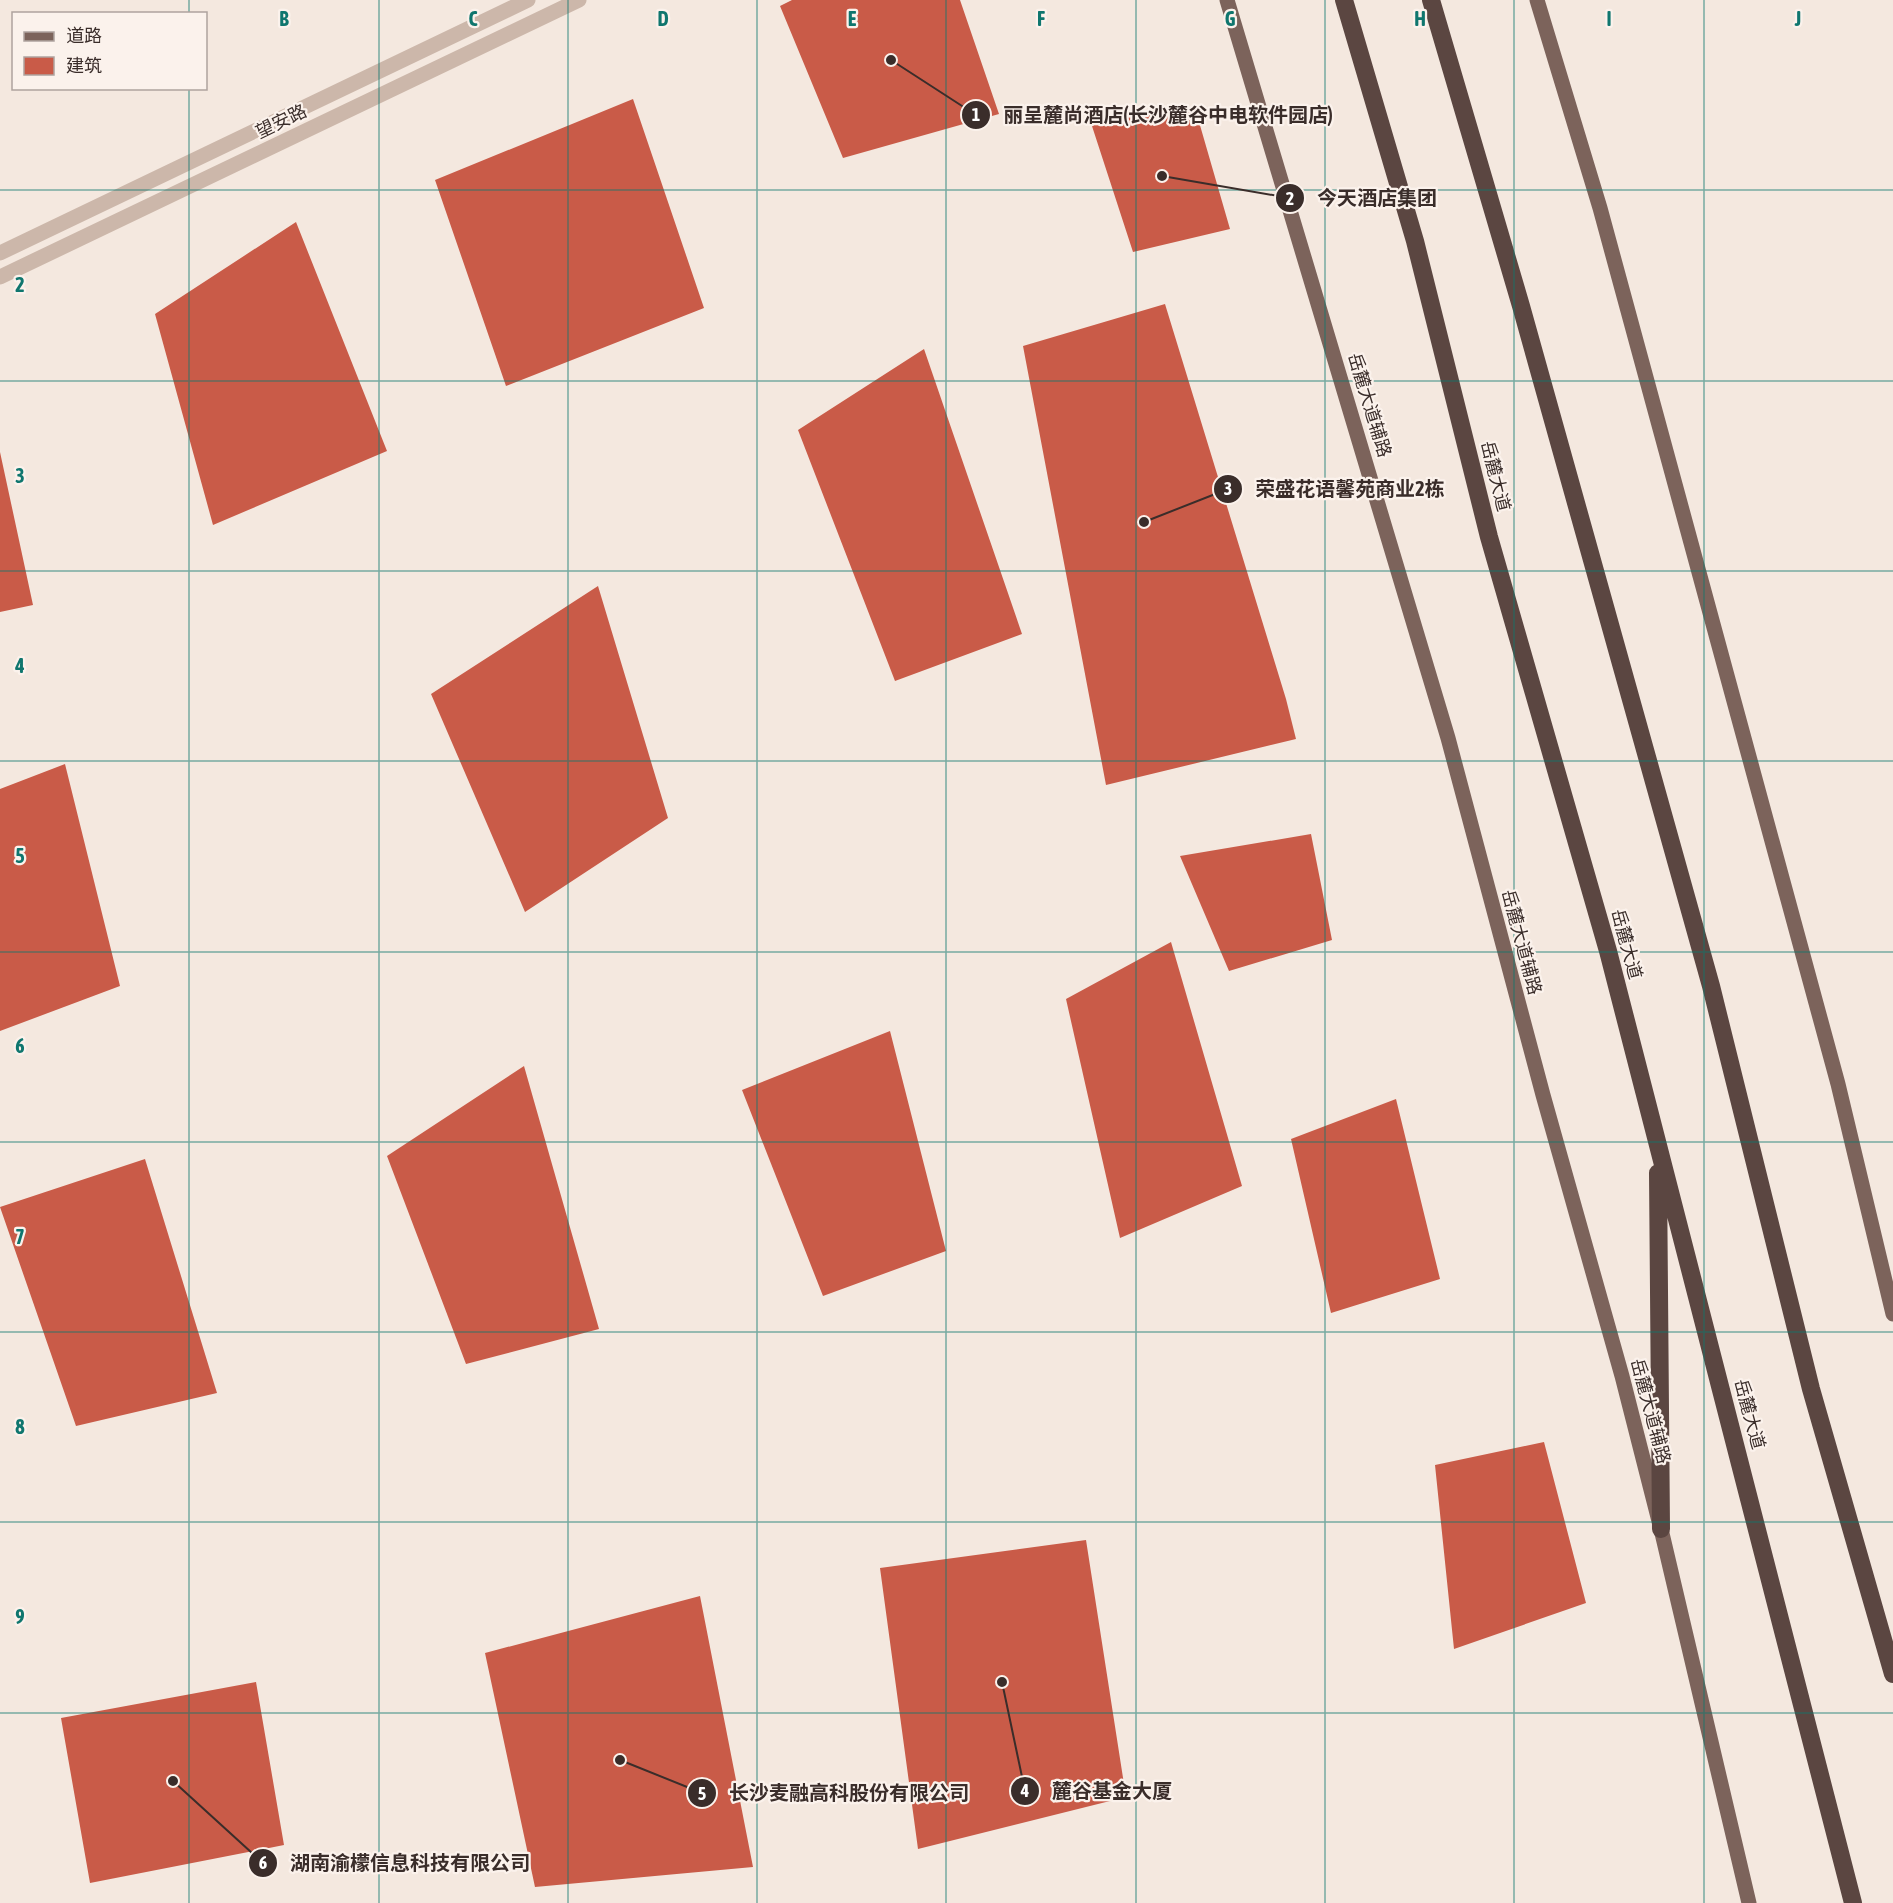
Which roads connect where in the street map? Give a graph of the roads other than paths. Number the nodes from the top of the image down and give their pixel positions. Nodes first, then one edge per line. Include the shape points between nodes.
1 (528, 0) edge
2 (579, 0) edge
3 (1227, 0) edge
4 (1344, 0) edge
5 (1431, 0) edge
6 (1537, 0) edge
7 (0, 253) edge
8 (0, 277) edge
9 (1658, 1144) junction
10 (1893, 1314) edge
11 (1661, 1529) junction
12 (1893, 1674) edge
13 (1749, 1903) edge
14 (1853, 1903) edge

1 - 7 street, 望安路
2 - 8 street, 望安路
3 - 11 main road, 岳麓大道辅路 via 1448,738
4 - 9 highway, 岳麓大道 via 1415,241 1489,537 1605,940
5 - 12 highway via 1525,318 1711,986 1811,1389
6 - 10 main road via 1600,208 1838,1084
9 - 11 highway
9 - 14 highway, 岳麓大道
11 - 13 main road, 岳麓大道辅路

